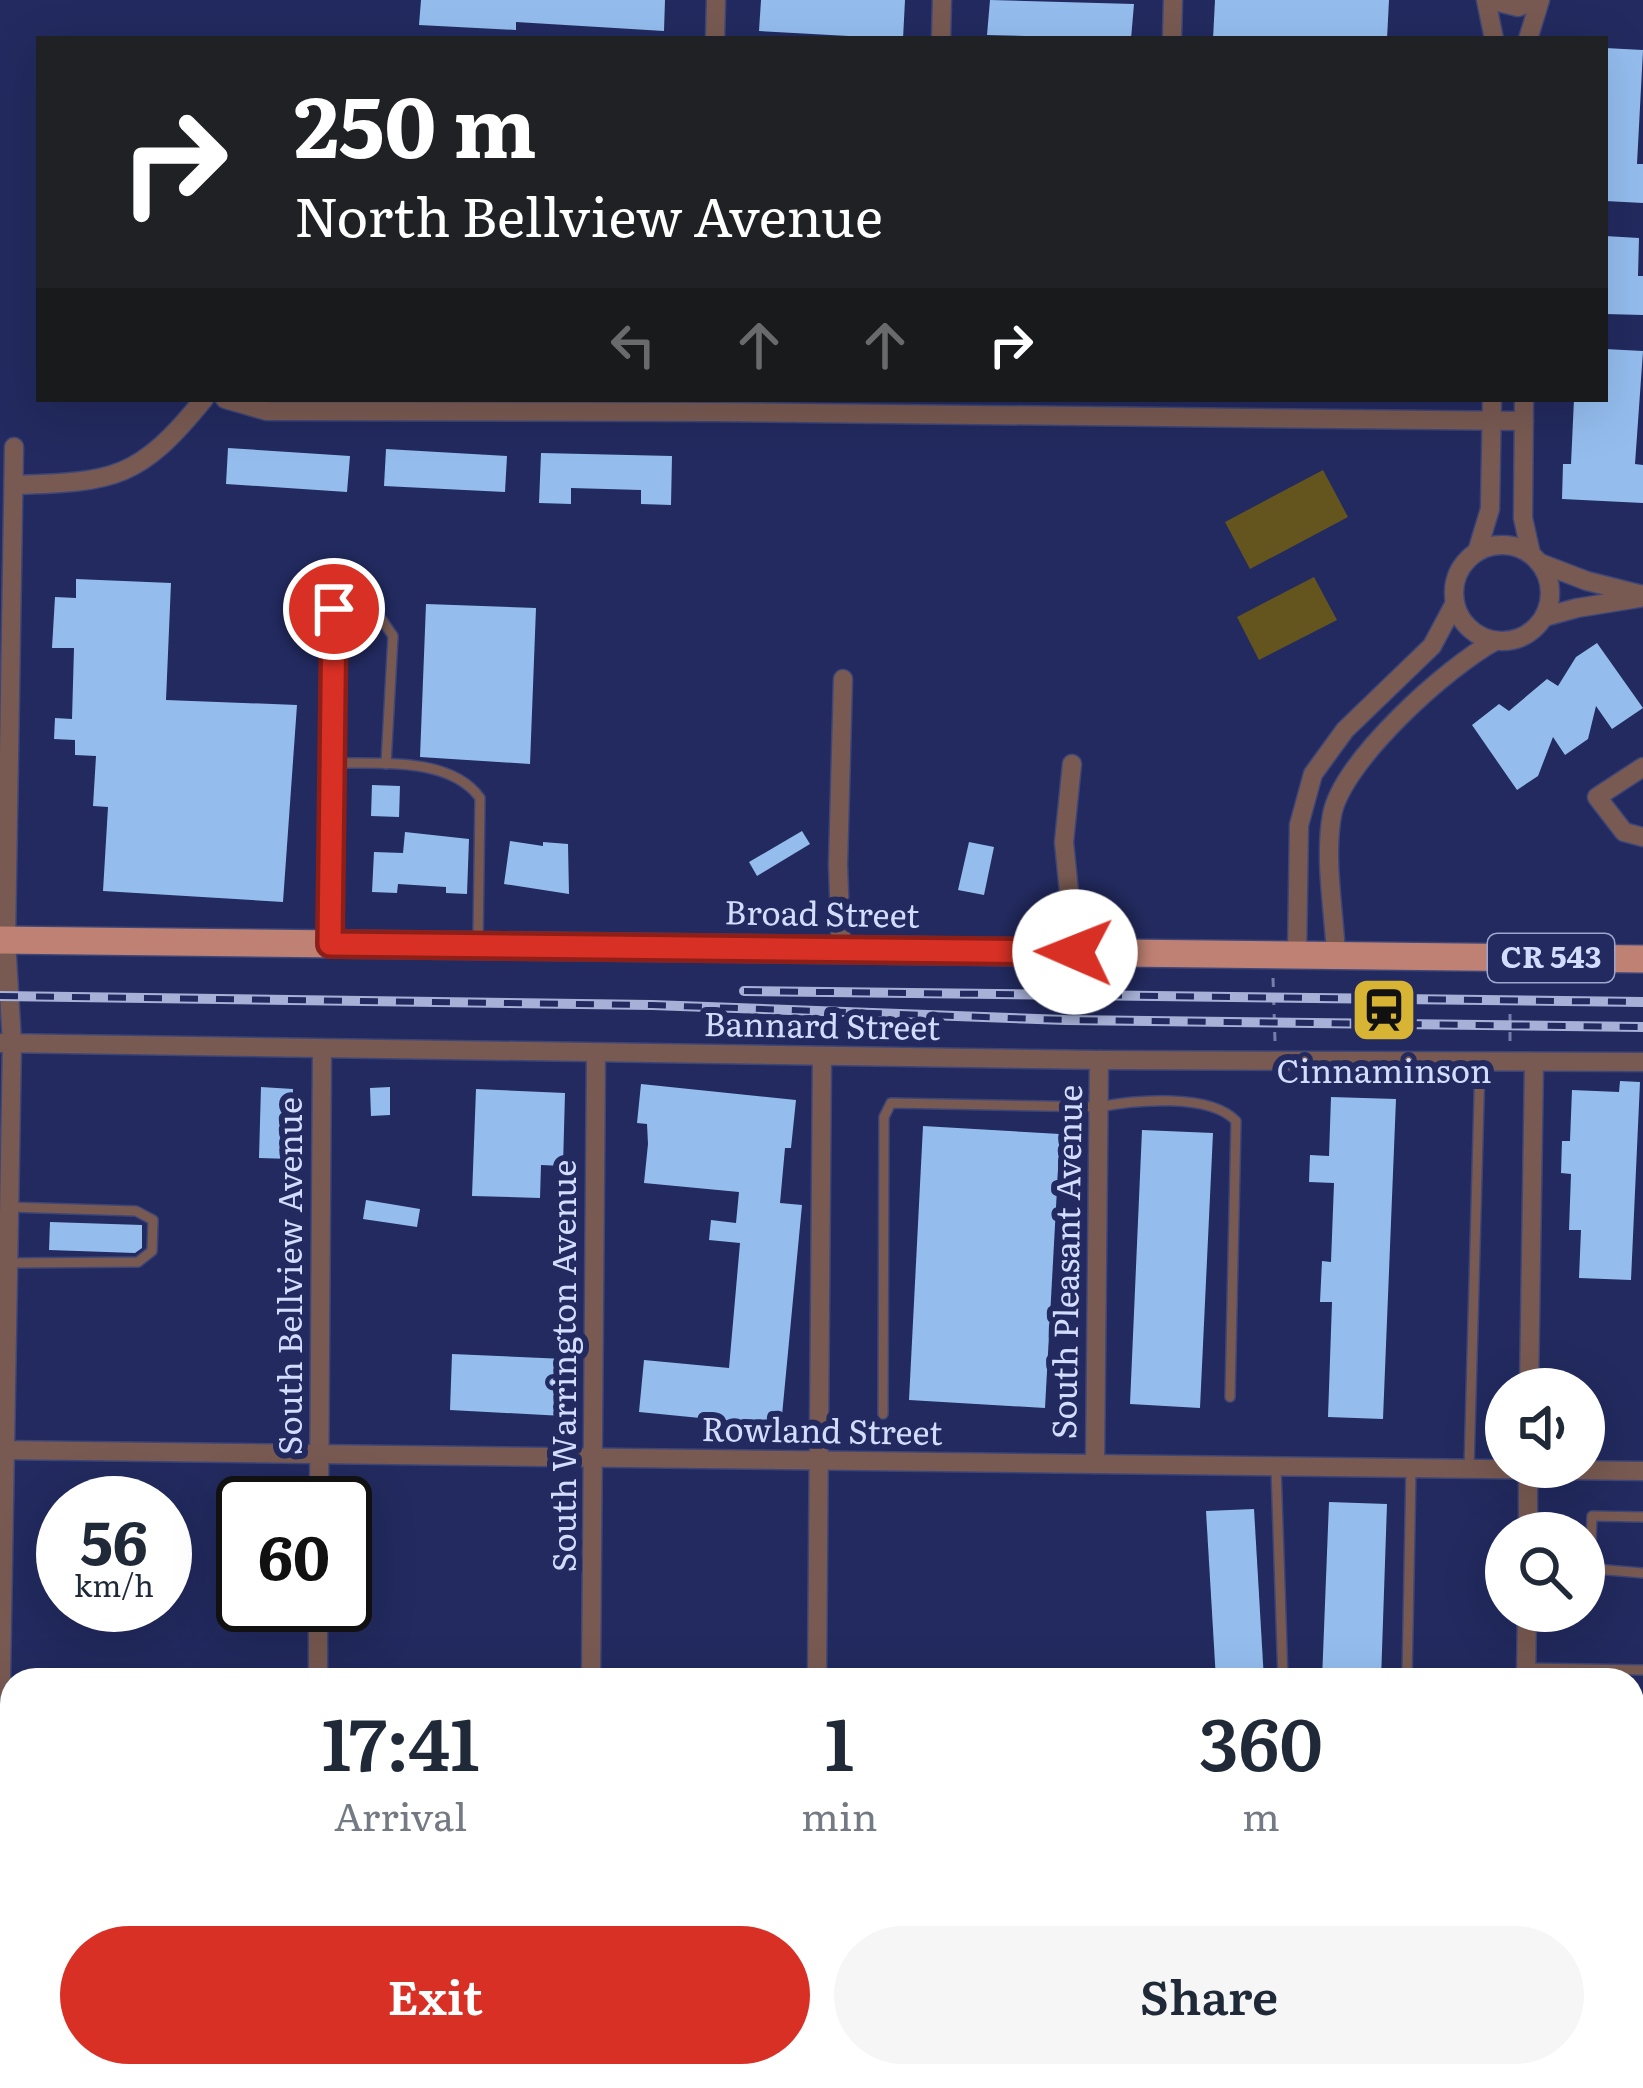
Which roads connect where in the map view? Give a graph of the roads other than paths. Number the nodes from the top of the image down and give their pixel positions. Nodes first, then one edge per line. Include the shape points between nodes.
1 (716, 0) edge
2 (942, 0) edge
3 (1173, 0) edge
4 (1488, 0) edge
5 (1538, 0) edge
6 (716, 36) edge
7 (941, 36) edge
8 (1172, 36) edge
9 (1494, 36) edge
10 (1529, 36) edge
11 (202, 402) edge
12 (235, 402) edge
13 (1492, 402) edge
14 (1524, 402) edge
15 (712, 405) edge
16 (937, 407) edge
17 (1167, 408) edge
18 (1491, 422) junction
19 (1524, 422) junction
20 (14, 447) dead end
21 (15, 485) junction
22 (1477, 552) junction
23 (1535, 558) junction
24 (1643, 596) edge
25 (1455, 603) junction
26 (334, 614) joint
27 (1544, 617) junction
28 (1495, 641) junction
29 (843, 679) dead end
30 (331, 763) junction
31 (386, 764) junction
32 (1072, 764) dead end
33 (1643, 766) edge
34 (1306, 793) junction
35 (1334, 805) junction
36 (1643, 838) edge
37 (3, 940) edge
38 (330, 944) junction
39 (478, 946) junction
40 (841, 950) junction
41 (1075, 952) junction
42 (1297, 955) junction
43 (1336, 956) junction
44 (1643, 959) edge
45 (6, 1043) edge
46 (322, 1049) junction
47 (596, 1053) junction
48 (822, 1056) junction
49 (1100, 1060) junction
50 (1480, 1062) junction
51 (1534, 1062) junction
52 (1643, 1062) edge
53 (1099, 1107) junction
54 (9, 1207) junction
55 (8, 1262) junction
56 (1529, 1368) edge
57 (1230, 1397) dead end
58 (883, 1414) dead end
59 (2, 1450) edge
60 (319, 1454) junction
61 (593, 1458) junction
62 (819, 1460) junction
63 (1096, 1464) junction
64 (1276, 1467) junction
65 (1411, 1468) junction
66 (1469, 1469) junction
67 (1485, 1469) edge
68 (1605, 1470) edge
69 (1643, 1471) edge
70 (319, 1476) edge
71 (1605, 1516) edge
72 (1643, 1517) edge
73 (1605, 1570) edge
74 (1643, 1573) edge
75 (318, 1632) edge
76 (1527, 1632) edge
77 (0, 1668) edge
78 (318, 1668) edge
79 (591, 1668) edge
80 (817, 1668) edge
81 (1283, 1668) edge
82 (1407, 1668) edge
83 (1526, 1668) edge

1 - 6 street
2 - 7 street
3 - 8 street
4 - 5 street via 1518,7
4 - 9 street
5 - 10 street
11 - 21 street via 171,440 113,476
12 - 15 street via 267,411
13 - 18 street
14 - 19 street
15 - 16 street
16 - 17 street
17 - 18 street
18 - 19 street
18 - 22 street via 1490,509
19 - 23 street via 1523,518
20 - 21 street
21 - 37 street
22 - 23 street via 1510,545
22 - 25 street via 1456,581
23 - 24 street
23 - 27 street via 1551,592
24 - 27 street
25 - 28 street via 1473,632
25 - 34 street via 1432,646 1327,750
26 - 30 street
26 - 31 lane via 382,620 393,636
27 - 28 street via 1516,640
28 - 35 street via 1468,656 1358,761
29 - 40 street
30 - 31 lane
30 - 38 street
31 - 39 lane via 453,775 480,798
32 - 41 street via 1064,842
33 - 36 street via 1598,797 1624,832
34 - 35 street
34 - 42 street
35 - 43 street
37 - 38 main road, Broad Street / CR 543
37 - 45 street
38 - 39 main road, Broad Street / CR 543
39 - 40 main road, Broad Street / CR 543
40 - 41 main road, Broad Street / CR 543
41 - 42 main road, Broad Street / CR 543
42 - 43 main road, Broad Street / CR 543
43 - 44 main road, Broad Street / CR 543
45 - 46 street, Bannard Street
45 - 54 street
46 - 47 street, Bannard Street
46 - 60 street, South Bellview Avenue
47 - 48 street, Bannard Street
47 - 61 street, South Warrington Avenue
48 - 49 street, Bannard Street
48 - 62 street
49 - 50 street, Bannard Street
49 - 53 street, South Pleasant Avenue
50 - 51 street, Bannard Street
50 - 66 lane
51 - 52 street, Bannard Street
51 - 56 street
53 - 57 lane via 1208,1103 1236,1121
53 - 58 lane via 891,1103 884,1117
53 - 63 street, South Pleasant Avenue
54 - 55 street
54 - 55 lane via 136,1211 156,1228 152,1252 139,1262
55 - 59 street
59 - 60 street, Rowland Street
59 - 77 street
60 - 61 street, Rowland Street
60 - 70 street, South Bellview Avenue
61 - 62 street, Rowland Street
61 - 79 street, South Warrington Avenue
62 - 63 street, Rowland Street
62 - 80 street
63 - 64 street, Rowland Street
64 - 65 street, Rowland Street
64 - 81 lane
65 - 66 street, Rowland Street
65 - 82 lane
66 - 67 street, Rowland Street
68 - 69 street, Rowland Street
71 - 72 lane
73 - 74 lane
75 - 78 street
76 - 83 street

